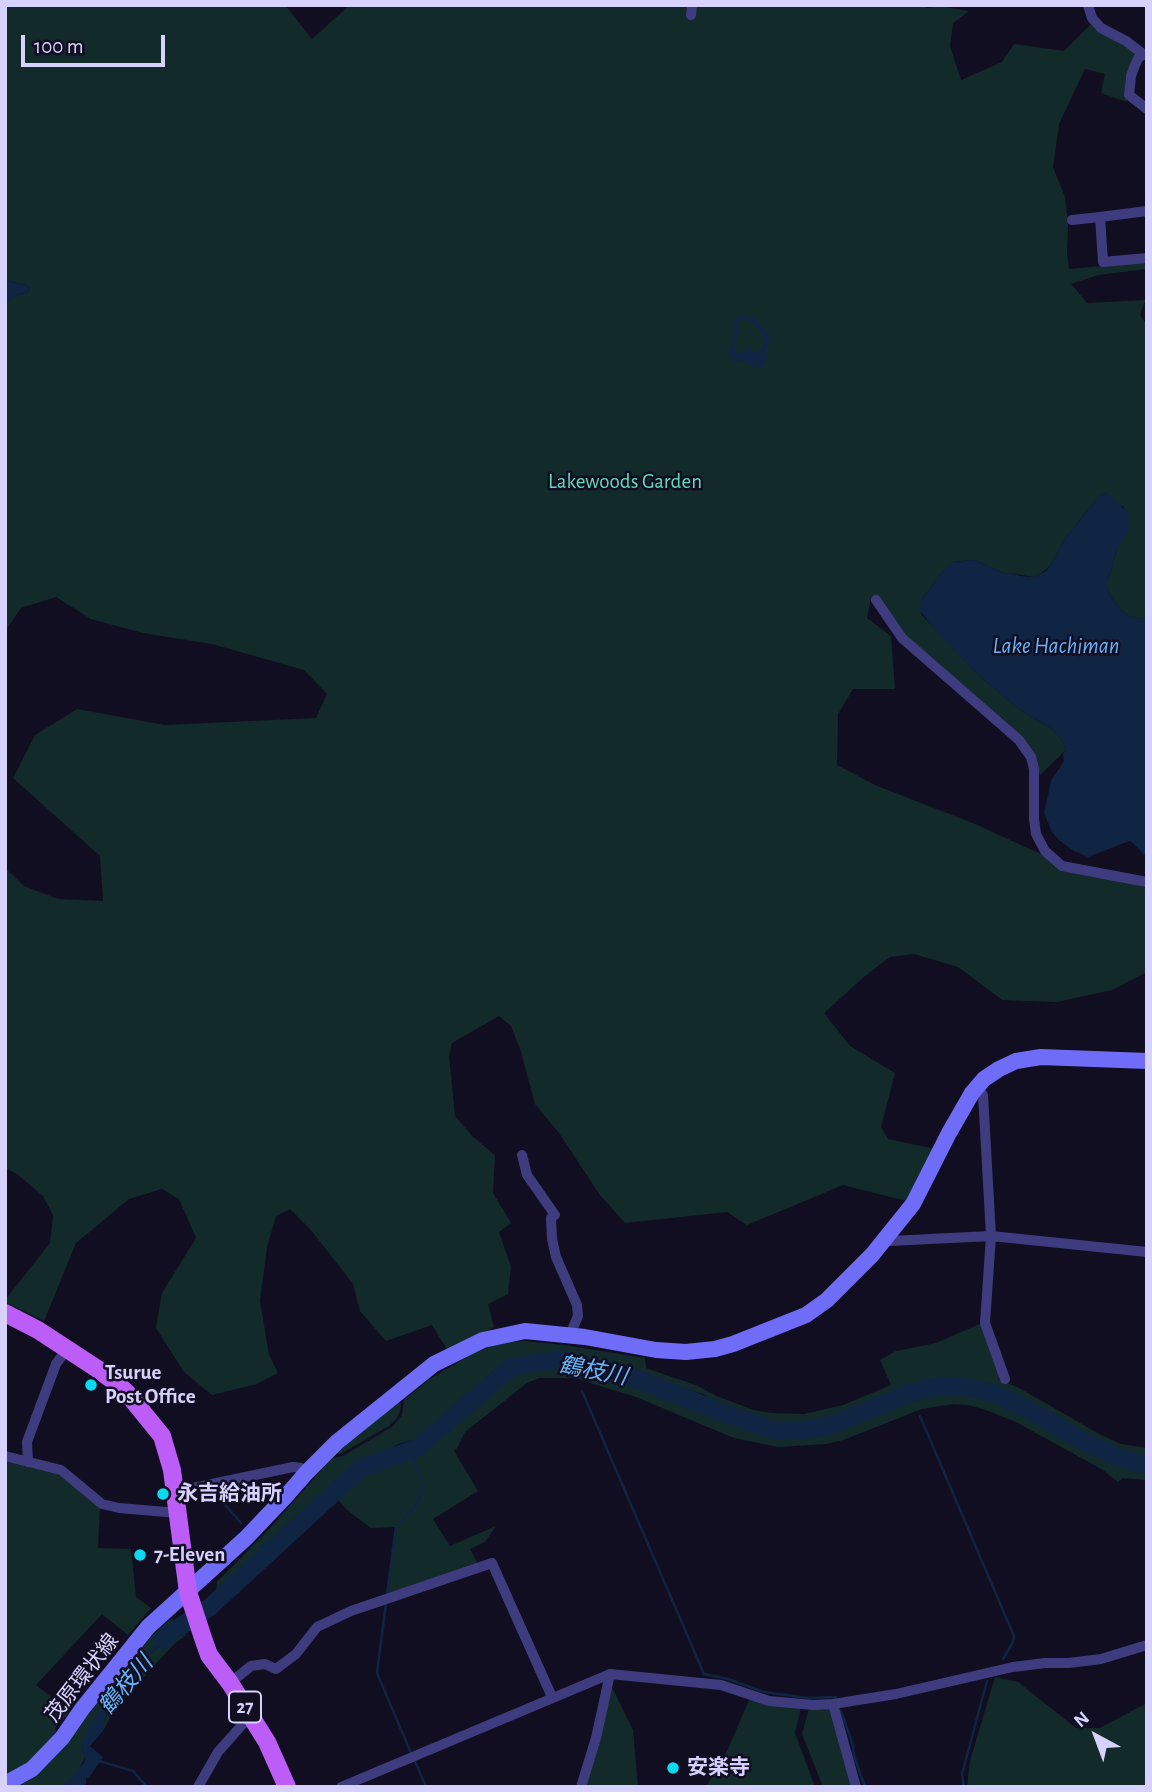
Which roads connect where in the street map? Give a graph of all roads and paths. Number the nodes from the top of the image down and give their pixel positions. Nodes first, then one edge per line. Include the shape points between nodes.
1 (1088, 5) edge
2 (1145, 54) edge
3 (1147, 110) edge
4 (1147, 211) edge
5 (1100, 217) junction
6 (1072, 220) dead end
7 (1147, 258) edge
8 (876, 600) dead end
9 (1147, 882) edge
10 (1147, 1061) edge
11 (976, 1088) junction
12 (522, 1155) dead end
13 (991, 1236) junction
14 (885, 1238) junction
15 (1147, 1252) edge
16 (5, 1313) edge
17 (570, 1335) junction
18 (67, 1349) junction
19 (1005, 1379) dead end
20 (5, 1456) edge
21 (28, 1462) junction
22 (307, 1472) junction
23 (174, 1492) junction
24 (178, 1513) junction
25 (190, 1597) junction
26 (1147, 1645) edge
27 (610, 1674) junction
28 (230, 1683) junction
29 (552, 1697) junction
30 (832, 1704) junction
31 (250, 1716) junction
32 (5, 1784) edge
33 (198, 1787) edge
34 (287, 1787) edge
35 (341, 1787) edge
36 (581, 1787) edge
37 (856, 1787) edge

1 - 2 street via 1101,27
2 - 3 street via 1135,65 1129,95
4 - 5 street
5 - 6 street
5 - 7 street via 1103,262
8 - 9 street via 902,638 1018,740 1031,757 1036,834 1045,850 1062,866
10 - 11 main road via 1041,1057 1007,1065
11 - 13 street via 984,1095
11 - 14 main road, 茂原環状線 via 913,1203
12 - 17 street via 527,1175 555,1215 551,1228 556,1257 577,1304 578,1316
13 - 14 street
13 - 15 street
13 - 19 street via 985,1323
14 - 17 main road, 茂原環状線 via 827,1300 806,1315 733,1344 686,1352
16 - 18 main road, 27
17 - 22 main road, 茂原環状線 via 525,1331 483,1339 434,1364
18 - 21 street via 56,1364 27,1442
18 - 23 main road, 27 via 116,1382 162,1436
20 - 21 street
21 - 24 street via 61,1470 102,1504
22 - 23 street via 293,1467
22 - 25 main road, 茂原環状線
23 - 24 main road, 27
24 - 25 main road, 27
25 - 28 main road, 27 via 209,1655
25 - 32 main road, 茂原環状線 via 148,1627 62,1738 32,1769
26 - 30 street via 1101,1659 1013,1667
27 - 29 street
27 - 30 street via 721,1685 769,1700
27 - 36 street
28 - 29 street via 251,1666 265,1664 276,1669 328,1621 492,1563
28 - 31 main road, 27
29 - 35 street
30 - 37 street
31 - 33 street via 218,1752
31 - 34 main road, 27

